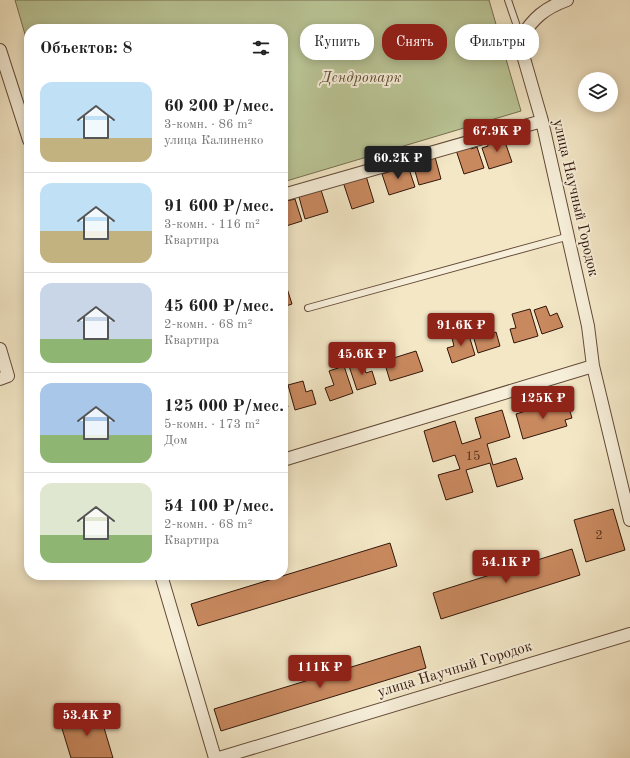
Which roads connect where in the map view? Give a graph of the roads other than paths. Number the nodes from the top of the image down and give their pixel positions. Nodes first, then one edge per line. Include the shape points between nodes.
1 (508, 0) edge
2 (567, 0) edge
3 (516, 24) edge
4 (530, 24) edge
5 (0, 50) edge
6 (524, 60) edge
7 (542, 121) junction
8 (24, 124) edge
9 (288, 195) edge
10 (566, 237) junction
11 (308, 308) dead end
12 (0, 349) edge
13 (593, 366) junction
14 (0, 379) edge
15 (288, 458) edge
16 (630, 520) edge
17 (162, 580) edge
18 (630, 634) edge
19 (215, 758) edge
20 (220, 758) edge

1 - 3 lane
2 - 4 street via 552,5
5 - 8 street
6 - 7 street, улица Научный Городок
7 - 9 street
7 - 10 street, улица Научный Городок
10 - 11 lane
10 - 13 street, улица Научный Городок via 588,326
12 - 14 street via 8,376
13 - 15 street
13 - 16 street, улица Научный Городок
17 - 19 street
18 - 20 street, улица Научный Городок

